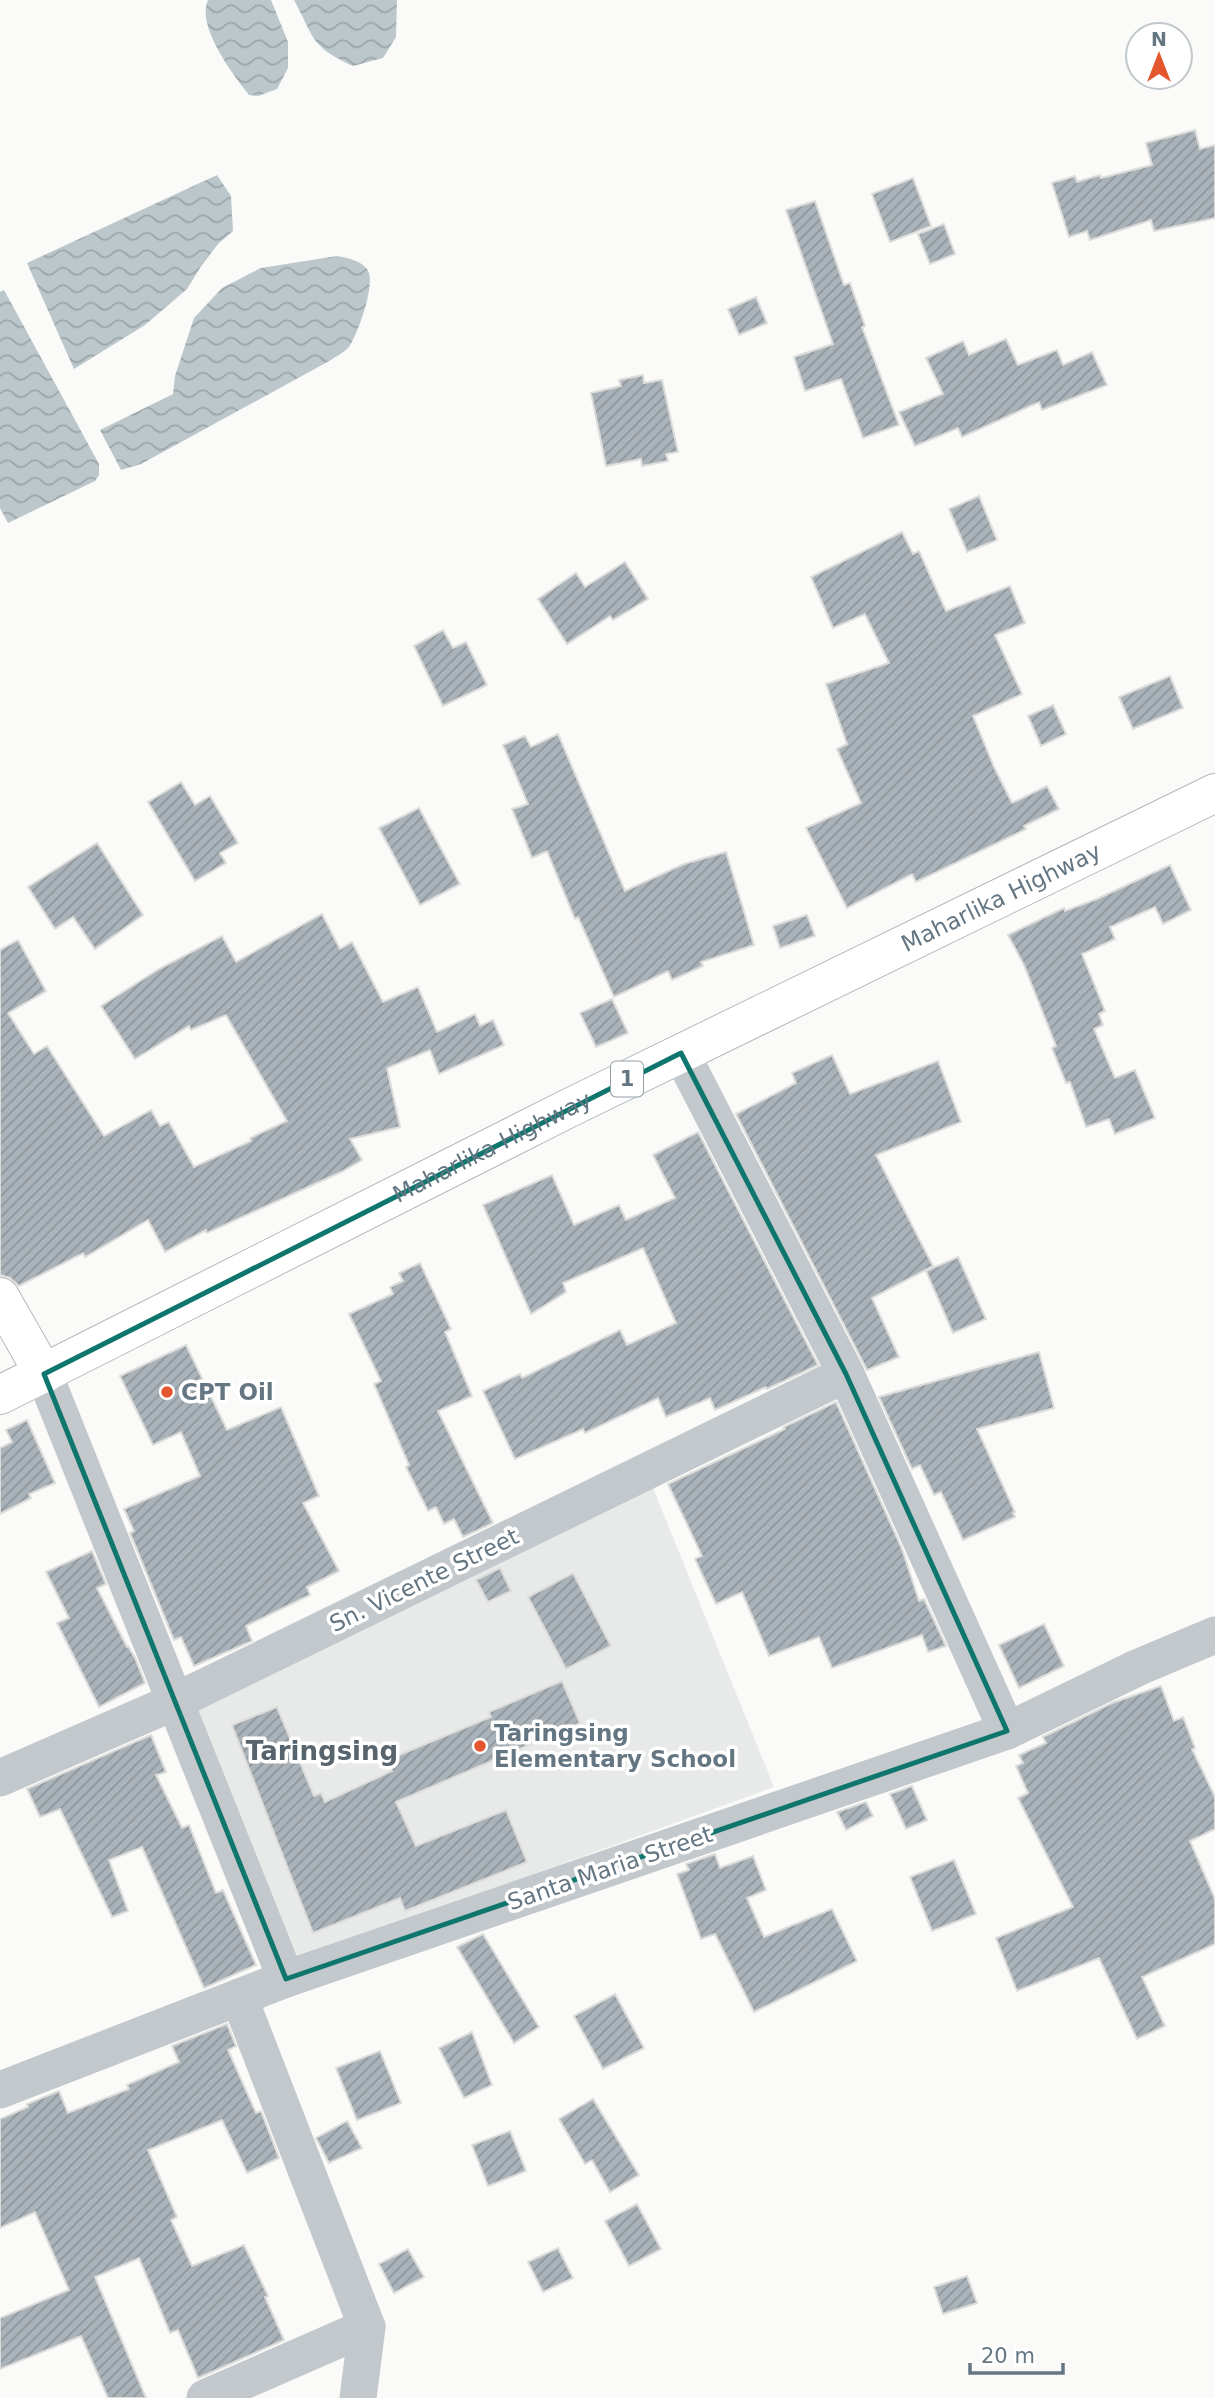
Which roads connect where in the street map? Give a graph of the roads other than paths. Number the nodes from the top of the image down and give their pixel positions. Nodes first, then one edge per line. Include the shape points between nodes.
1 (1215, 793) edge
2 (681, 1052) junction
3 (0, 1297) edge
4 (44, 1374) junction
5 (845, 1374) junction
6 (0, 1395) edge
7 (1215, 1635) edge
8 (174, 1702) junction
9 (1007, 1731) junction
10 (0, 1778) edge
11 (286, 1979) junction
12 (239, 1997) junction
13 (0, 2090) edge
14 (368, 2327) junction
15 (205, 2398) edge
16 (358, 2398) edge

1 - 2 main road, Maharlika Highway / 1
2 - 4 main road, Maharlika Highway / 1
2 - 5 street
3 - 4 main road
4 - 6 main road, Maharlika Highway / 1
4 - 8 street
5 - 8 street, Sn. Vicente Street
5 - 9 street
7 - 9 street, Santa Maria Street
8 - 10 street, Sn. Vicente Street
8 - 11 street
9 - 11 street, Santa Maria Street
11 - 12 street, Santa Maria Street
12 - 13 street, Santa Maria Street
12 - 14 street
14 - 15 street
14 - 16 street

